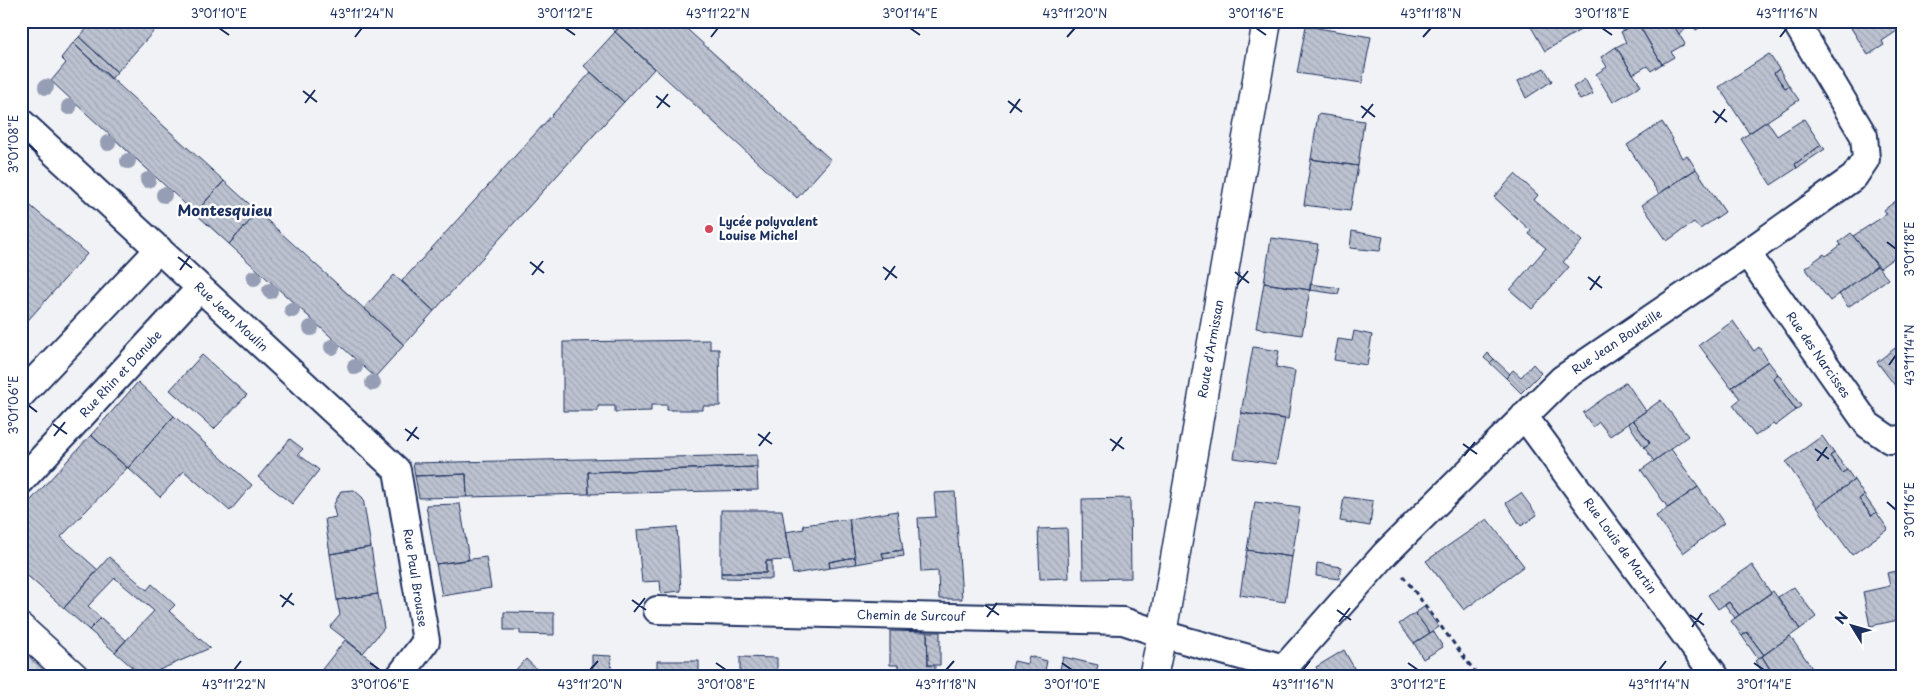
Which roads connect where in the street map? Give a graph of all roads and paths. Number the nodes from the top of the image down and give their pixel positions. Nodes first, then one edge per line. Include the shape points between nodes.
1 (1267, 21) edge
2 (1795, 21) edge
3 (21, 122) edge
4 (159, 249) junction
5 (1747, 253) junction
6 (200, 288) junction
7 (21, 395) edge
8 (1524, 416) junction
9 (1903, 439) edge
10 (397, 470) joint
11 (21, 481) edge
12 (1386, 553) junction
13 (657, 610) dead end
14 (21, 628) edge
15 (1162, 634) junction
16 (1287, 672) edge
17 (75, 677) edge
18 (399, 677) edge
19 (1153, 677) edge
20 (1479, 677) edge
21 (1716, 677) edge

1 - 15 street, Route d'Armissan
2 - 5 street, Rue Jean Bouteille via 1864,136 1866,159 1854,177
3 - 4 street, Rue Jean Moulin
4 - 6 street, Rue Jean Moulin
4 - 7 street
5 - 8 street, Rue Jean Bouteille via 1562,379
5 - 9 street, Rue des Narcisses via 1868,425 1890,440
6 - 10 street, Rue Jean Moulin
6 - 11 street, Rue Rhin et Danube
8 - 12 street, Rue Jean Bouteille
8 - 21 street, Rue Louis de Martin
10 - 18 street, Rue Paul Brousse via 426,641
12 - 16 street, Rue Jean Bouteille
12 - 20 path
13 - 15 street, Chemin de Surcouf via 1123,621
14 - 17 street
15 - 16 street, Chemin de Surcouf
15 - 19 street, Route d'Armissan

